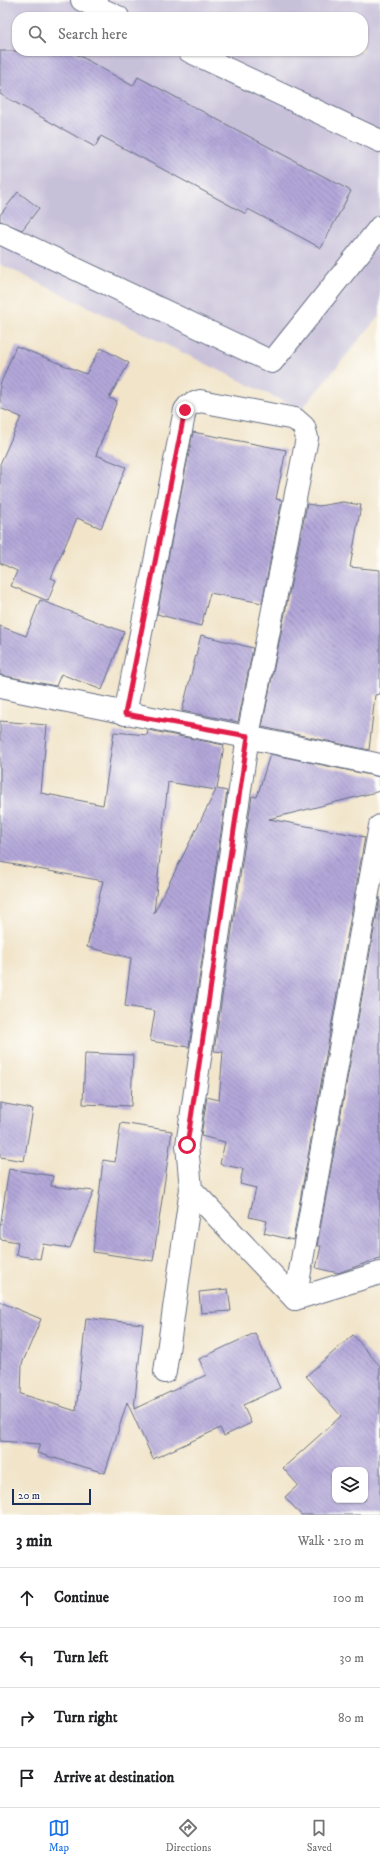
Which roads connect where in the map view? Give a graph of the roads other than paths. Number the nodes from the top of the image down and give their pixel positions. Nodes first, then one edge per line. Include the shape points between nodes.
1 (82, 0) edge
2 (107, 12) edge
3 (200, 56) edge
4 (380, 141) edge
5 (380, 227) edge
6 (0, 233) edge
7 (0, 687) edge
8 (125, 714) junction
9 (248, 736) junction
10 (380, 765) edge
11 (380, 826) edge
12 (191, 1189) junction
13 (380, 1273) edge
14 (295, 1299) junction
15 (165, 1372) dead end

1 - 2 street
3 - 4 street
5 - 6 street via 272,362
7 - 8 street
8 - 9 street
8 - 9 street via 185,410 189,405 200,401 295,419 304,428 307,438
9 - 10 street
9 - 12 street via 187,1145
11 - 14 street
12 - 14 street
12 - 15 street
13 - 14 street

